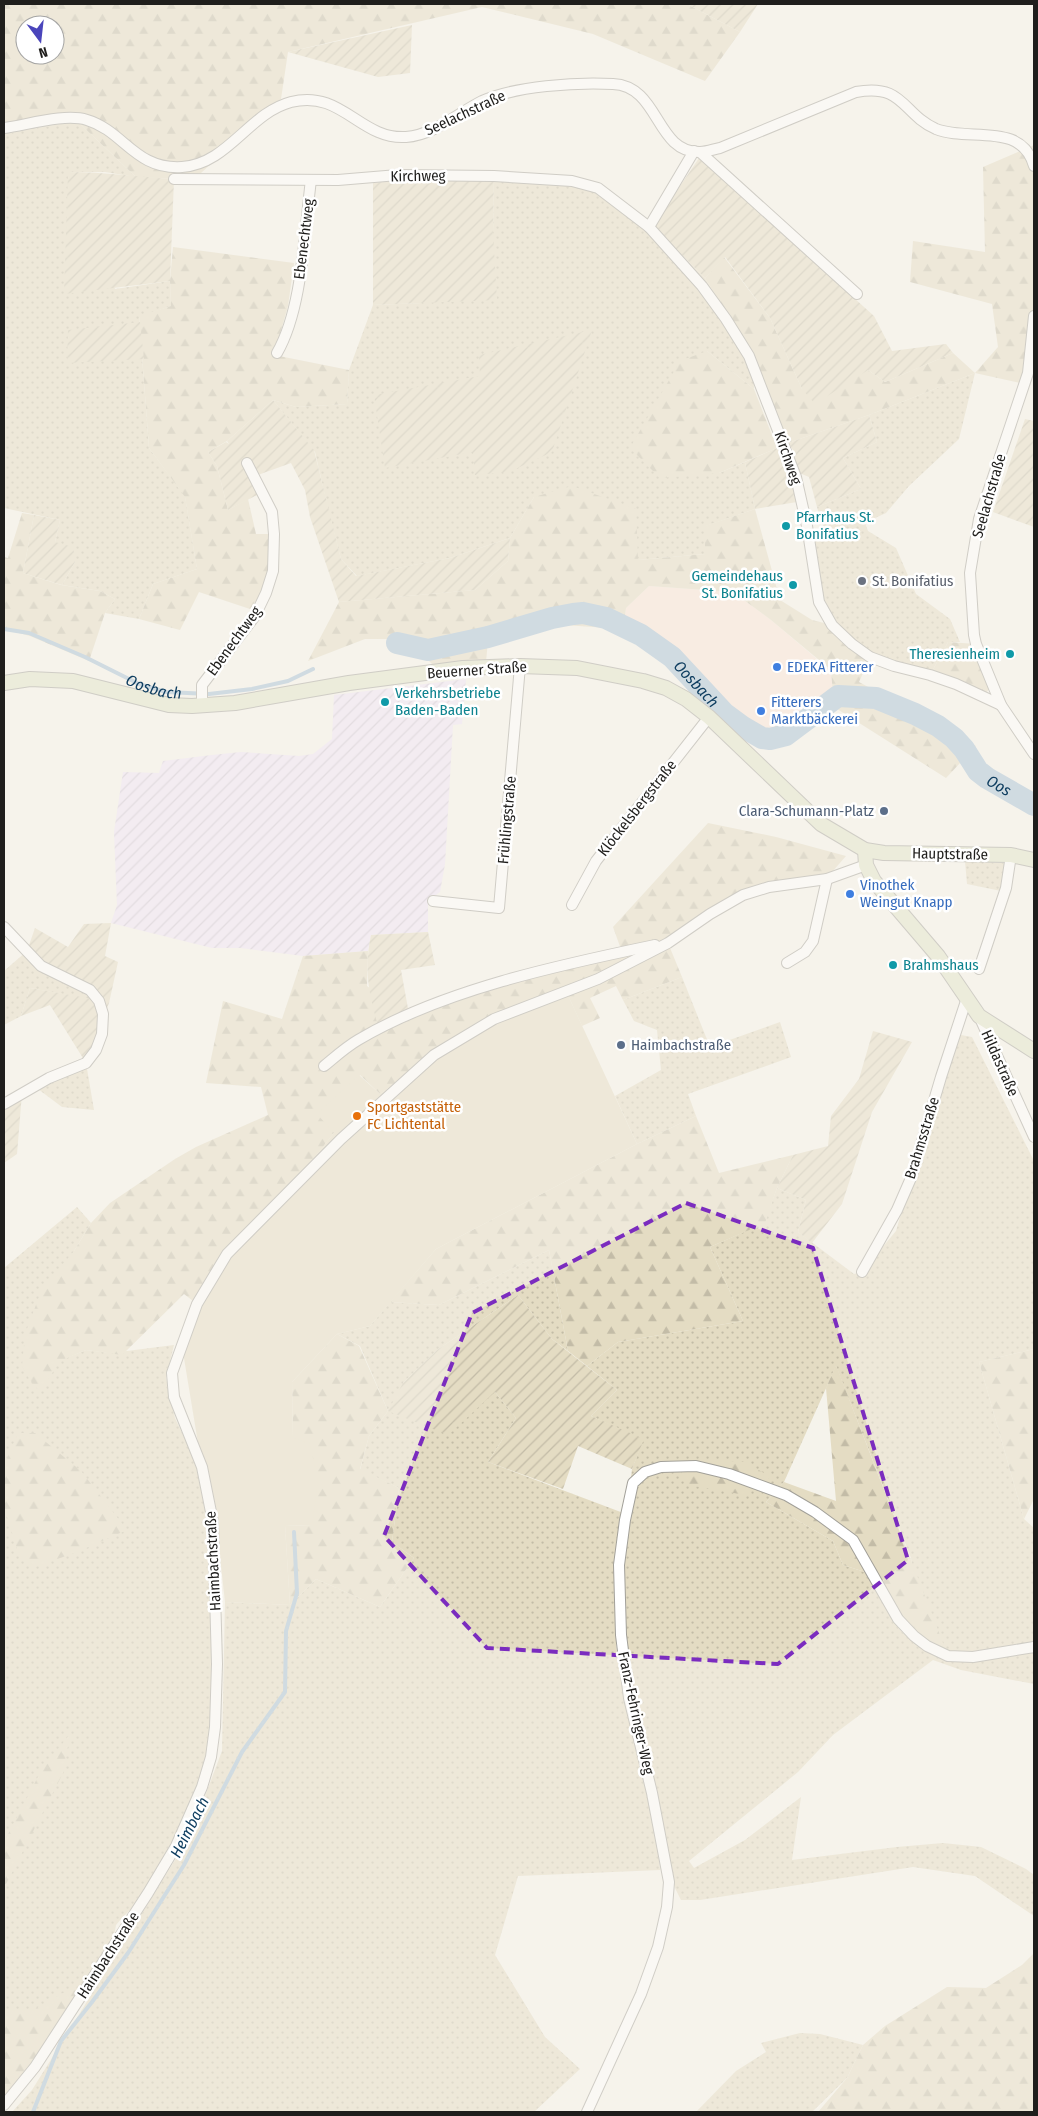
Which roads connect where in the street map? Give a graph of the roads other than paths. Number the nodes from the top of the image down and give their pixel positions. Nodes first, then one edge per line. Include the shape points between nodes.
1 (4, 128) edge
2 (697, 151) junction
3 (1034, 166) edge
4 (174, 179) dead end
5 (311, 180) junction
6 (649, 226) junction
7 (857, 294) dead end
8 (1034, 316) edge
9 (276, 353) dead end
10 (247, 463) dead end
11 (520, 666) junction
12 (4, 683) edge
13 (202, 702) junction
14 (1002, 705) junction
15 (709, 717) junction
16 (1034, 754) edge
17 (865, 850) junction
18 (1011, 855) junction
19 (1034, 860) edge
20 (866, 866) junction
21 (827, 879) junction
22 (433, 901) dead end
23 (572, 905) dead end
24 (4, 926) edge
25 (668, 943) junction
26 (787, 964) dead end
27 (979, 969) dead end
28 (967, 998) junction
29 (979, 1016) junction
30 (1034, 1051) edge
31 (324, 1066) dead end
32 (4, 1104) edge
33 (1034, 1138) edge
34 (862, 1272) dead end
35 (1034, 1648) edge
36 (4, 2105) edge
37 (586, 2112) edge

1 - 2 street, Seelachstraße via 73,117 88,120 144,159 162,166 180,167 213,157 270,111 299,100 328,103 376,132 406,137 424,133 480,102 508,93 612,84 626,86 638,93 648,102 670,138 685,148
2 - 3 street via 720,148 856,92 875,90 900,99 926,123 946,132 1011,139 1024,149
2 - 6 street
2 - 7 street, Seelachstraße
4 - 5 street, Kirchweg
5 - 6 street, Kirchweg via 408,175 572,180 598,188
5 - 9 street, Ebenechtweg via 297,297 286,337
6 - 14 street, Kirchweg via 702,286 748,356 796,477 819,602 832,625 870,657 956,684
8 - 14 street, Seelachstraße via 1028,373 979,519 970,573 974,636
10 - 13 street, Ebenechtweg via 272,512 273,571 255,616 202,685
11 - 13 main road, Beuerner Straße via 463,668 234,703
11 - 15 main road, Beuerner Straße via 577,668 642,681 666,688
11 - 22 street, Frühlingstraße via 499,908
12 - 13 main road, Beuerner Straße via 30,679 73,681 169,705
14 - 16 street, Seelachstraße
15 - 17 main road, Beuerner Straße via 821,824
15 - 23 street, Klöckelsbergstraße via 596,861
17 - 18 main road, Hauptstraße
17 - 20 main road
18 - 19 main road, Hauptstraße
18 - 27 street via 1006,888
20 - 21 street, Haimbachstraße
20 - 28 main road via 874,881 938,956
21 - 25 street, Haimbachstraße via 768,887 743,896
21 - 26 street via 813,941
24 - 32 street via 41,966 90,990 99,1000 102,1014 102,1034 86,1063 49,1078
25 - 31 street, Haimbachstraße via 478,988 409,1014 357,1040
25 - 36 street, Haimbachstraße via 598,979 494,1018 434,1055 341,1139 227,1254 197,1304 172,1372 174,1397 202,1467 213,1522 217,1664 211,1757 202,1787 179,1837 148,1893 35,2067
28 - 29 main road
28 - 34 street, Brahmsstraße via 911,1178
29 - 30 main road
29 - 33 street, Hildastraße
35 - 37 street, Franz-Fehringer-Weg via 973,1657 948,1656 927,1646 898,1620 853,1540 786,1495 729,1474 696,1466 662,1466 645,1472 633,1482 619,1565 624,1666 669,1882 668,1907 658,1948 641,1994

